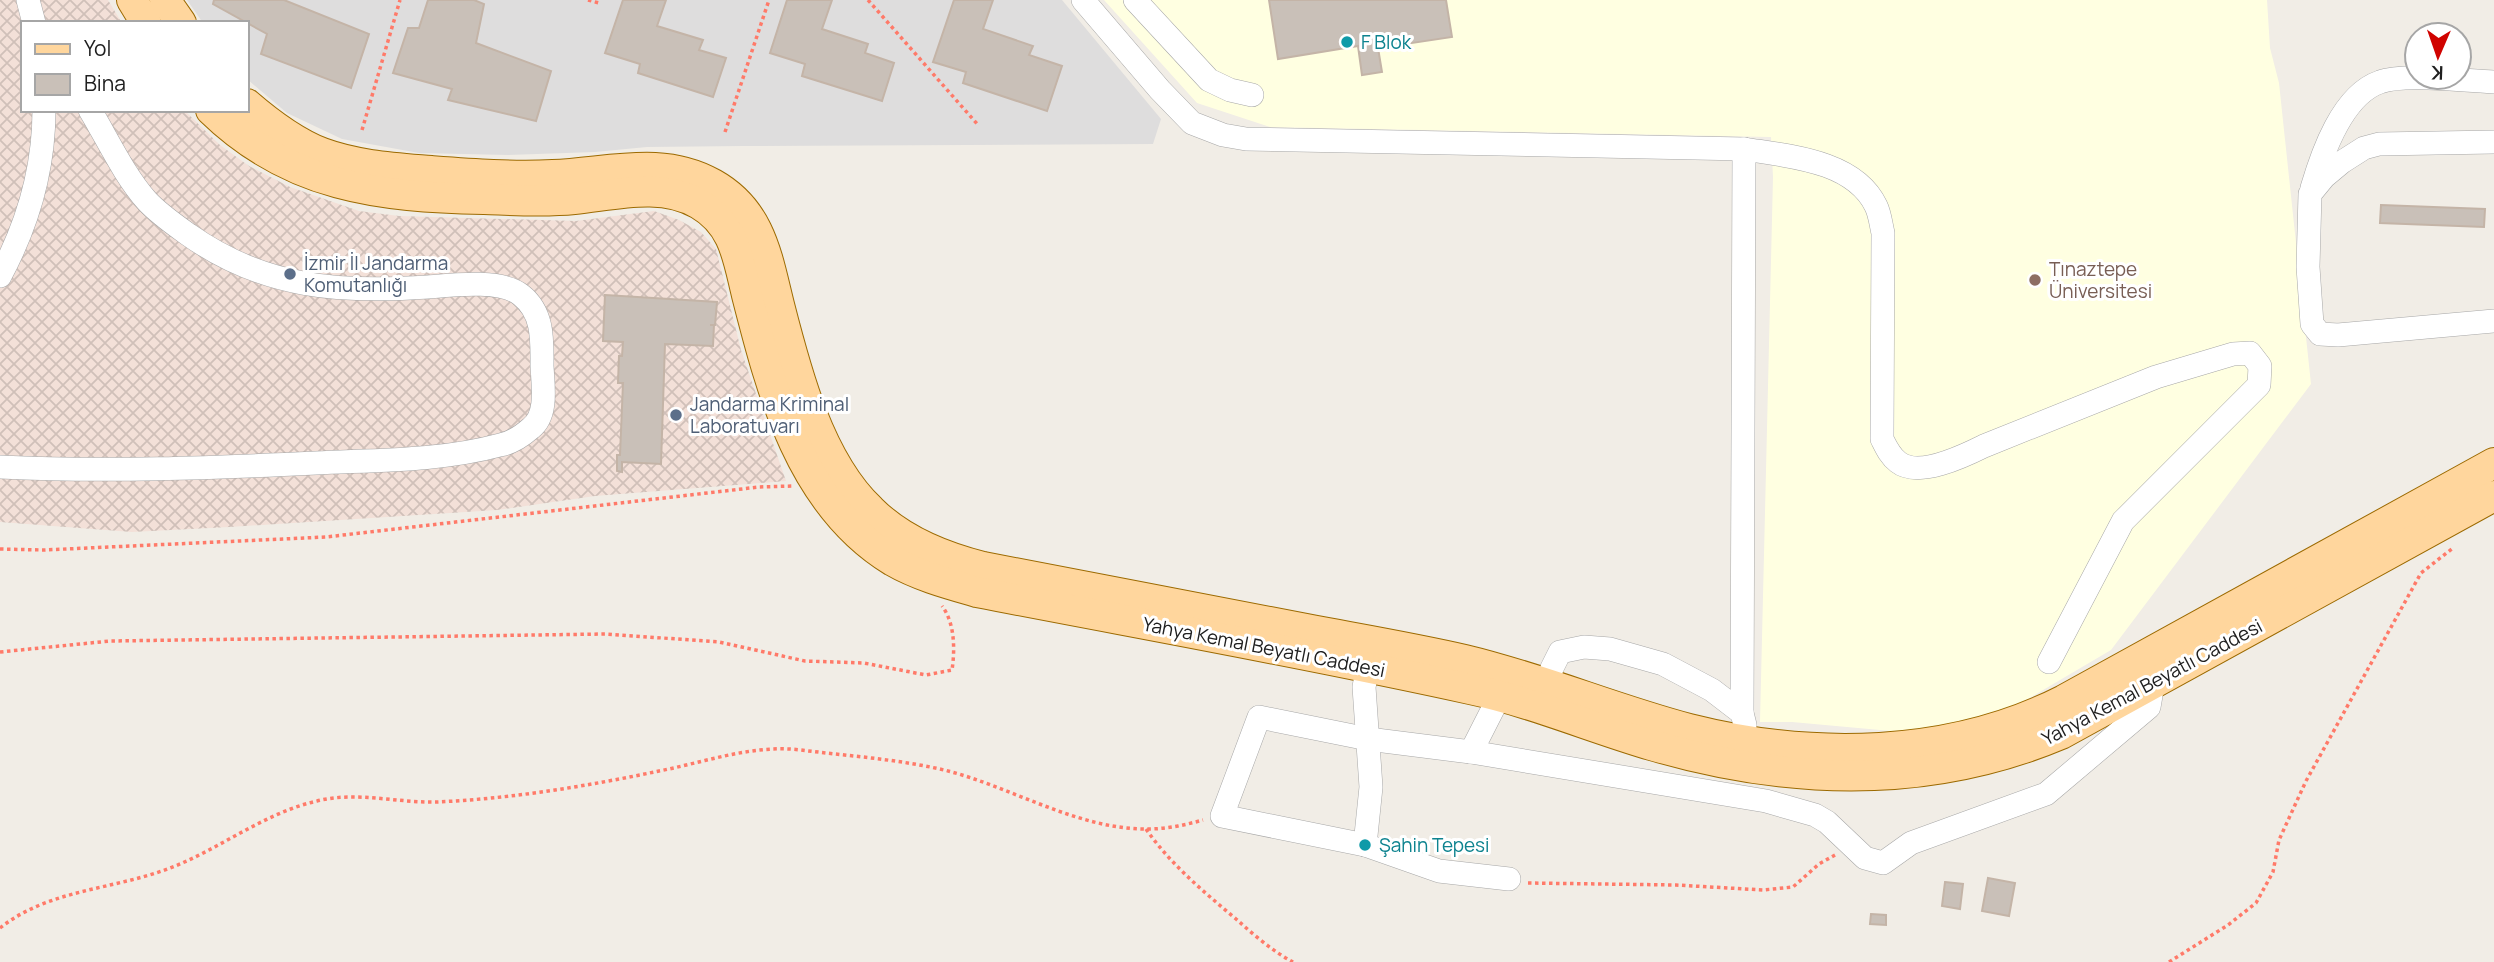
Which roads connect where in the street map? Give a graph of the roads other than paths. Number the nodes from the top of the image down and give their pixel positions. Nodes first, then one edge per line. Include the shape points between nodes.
1 (28, 0) edge
2 (132, 0) edge
3 (165, 0) edge
4 (1083, 0) edge
5 (1135, 0) edge
6 (33, 21) edge
7 (145, 21) edge
8 (180, 21) edge
9 (2494, 82) edge
10 (1252, 94) dead end
11 (248, 105) edge
12 (44, 112) edge
13 (91, 112) edge
14 (213, 112) edge
15 (2494, 142) edge
16 (1744, 149) junction
17 (2310, 194) junction
18 (0, 276) edge
19 (2494, 321) edge
20 (0, 467) edge
21 (2491, 487) edge
22 (1318, 645) junction
23 (2049, 662) dead end
24 (1368, 666) junction
25 (2153, 684) junction
26 (1500, 695) junction
27 (1544, 696) junction
28 (1745, 727) junction
29 (1368, 739) junction
30 (1471, 752) junction
31 (1365, 845) junction
32 (1509, 879) road end

1 - 6 street
2 - 7 main road
3 - 8 main road
4 - 16 street via 1192,123 1223,135
5 - 10 street via 1209,80
9 - 17 street via 2399,78 2379,82 2350,105 2334,128
11 - 22 main road, Yahya Kemal Beyatlı Caddesi via 283,132 321,152 366,164 495,175 654,166 696,175 730,196 759,234 817,425 855,494 891,527 960,561
12 - 18 street via 39,177 18,243
13 - 20 street via 148,202 231,261 297,284 328,288 464,284 520,294 534,309 542,329 543,408 535,426 517,438 463,453 243,466 73,471
14 - 22 main road, Yahya Kemal Beyatlı Caddesi via 285,164 329,181 379,192 545,201 641,191 700,205 737,250 775,390 811,495 872,547 895,562 977,592
15 - 17 street via 2364,148 2324,177
16 - 23 street via 1829,166 1847,176 1876,206 1883,233 1882,439 1888,451 1907,467 1956,459 2156,377 2250,353 2260,366 2259,385 2123,521
16 - 28 street
17 - 19 street via 2312,324 2320,334
21 - 25 main road, Yahya Kemal Beyatlı Caddesi
21 - 28 main road, Yahya Kemal Beyatlı Caddesi via 2018,722 1971,736 1850,749
22 - 24 main road, Yahya Kemal Beyatlı Caddesi
22 - 27 main road, Yahya Kemal Beyatlı Caddesi via 1463,659
24 - 26 main road, Yahya Kemal Beyatlı Caddesi
24 - 29 street via 1364,687
25 - 27 main road, Yahya Kemal Beyatlı Caddesi via 2060,734 2000,757 1933,771 1861,776 1772,771 1648,744
25 - 30 street via 2149,707 2046,794 1911,843 1883,863 1865,859 1815,815 1766,801
26 - 27 main road, Yahya Kemal Beyatlı Caddesi
26 - 30 street
27 - 28 main road, Yahya Kemal Beyatlı Caddesi via 1687,728
27 - 28 street via 1560,652 1584,647 1610,649 1663,664 1712,690
29 - 30 street
29 - 31 street via 1371,787
29 - 31 street via 1259,717 1222,816
31 - 32 street via 1439,872

